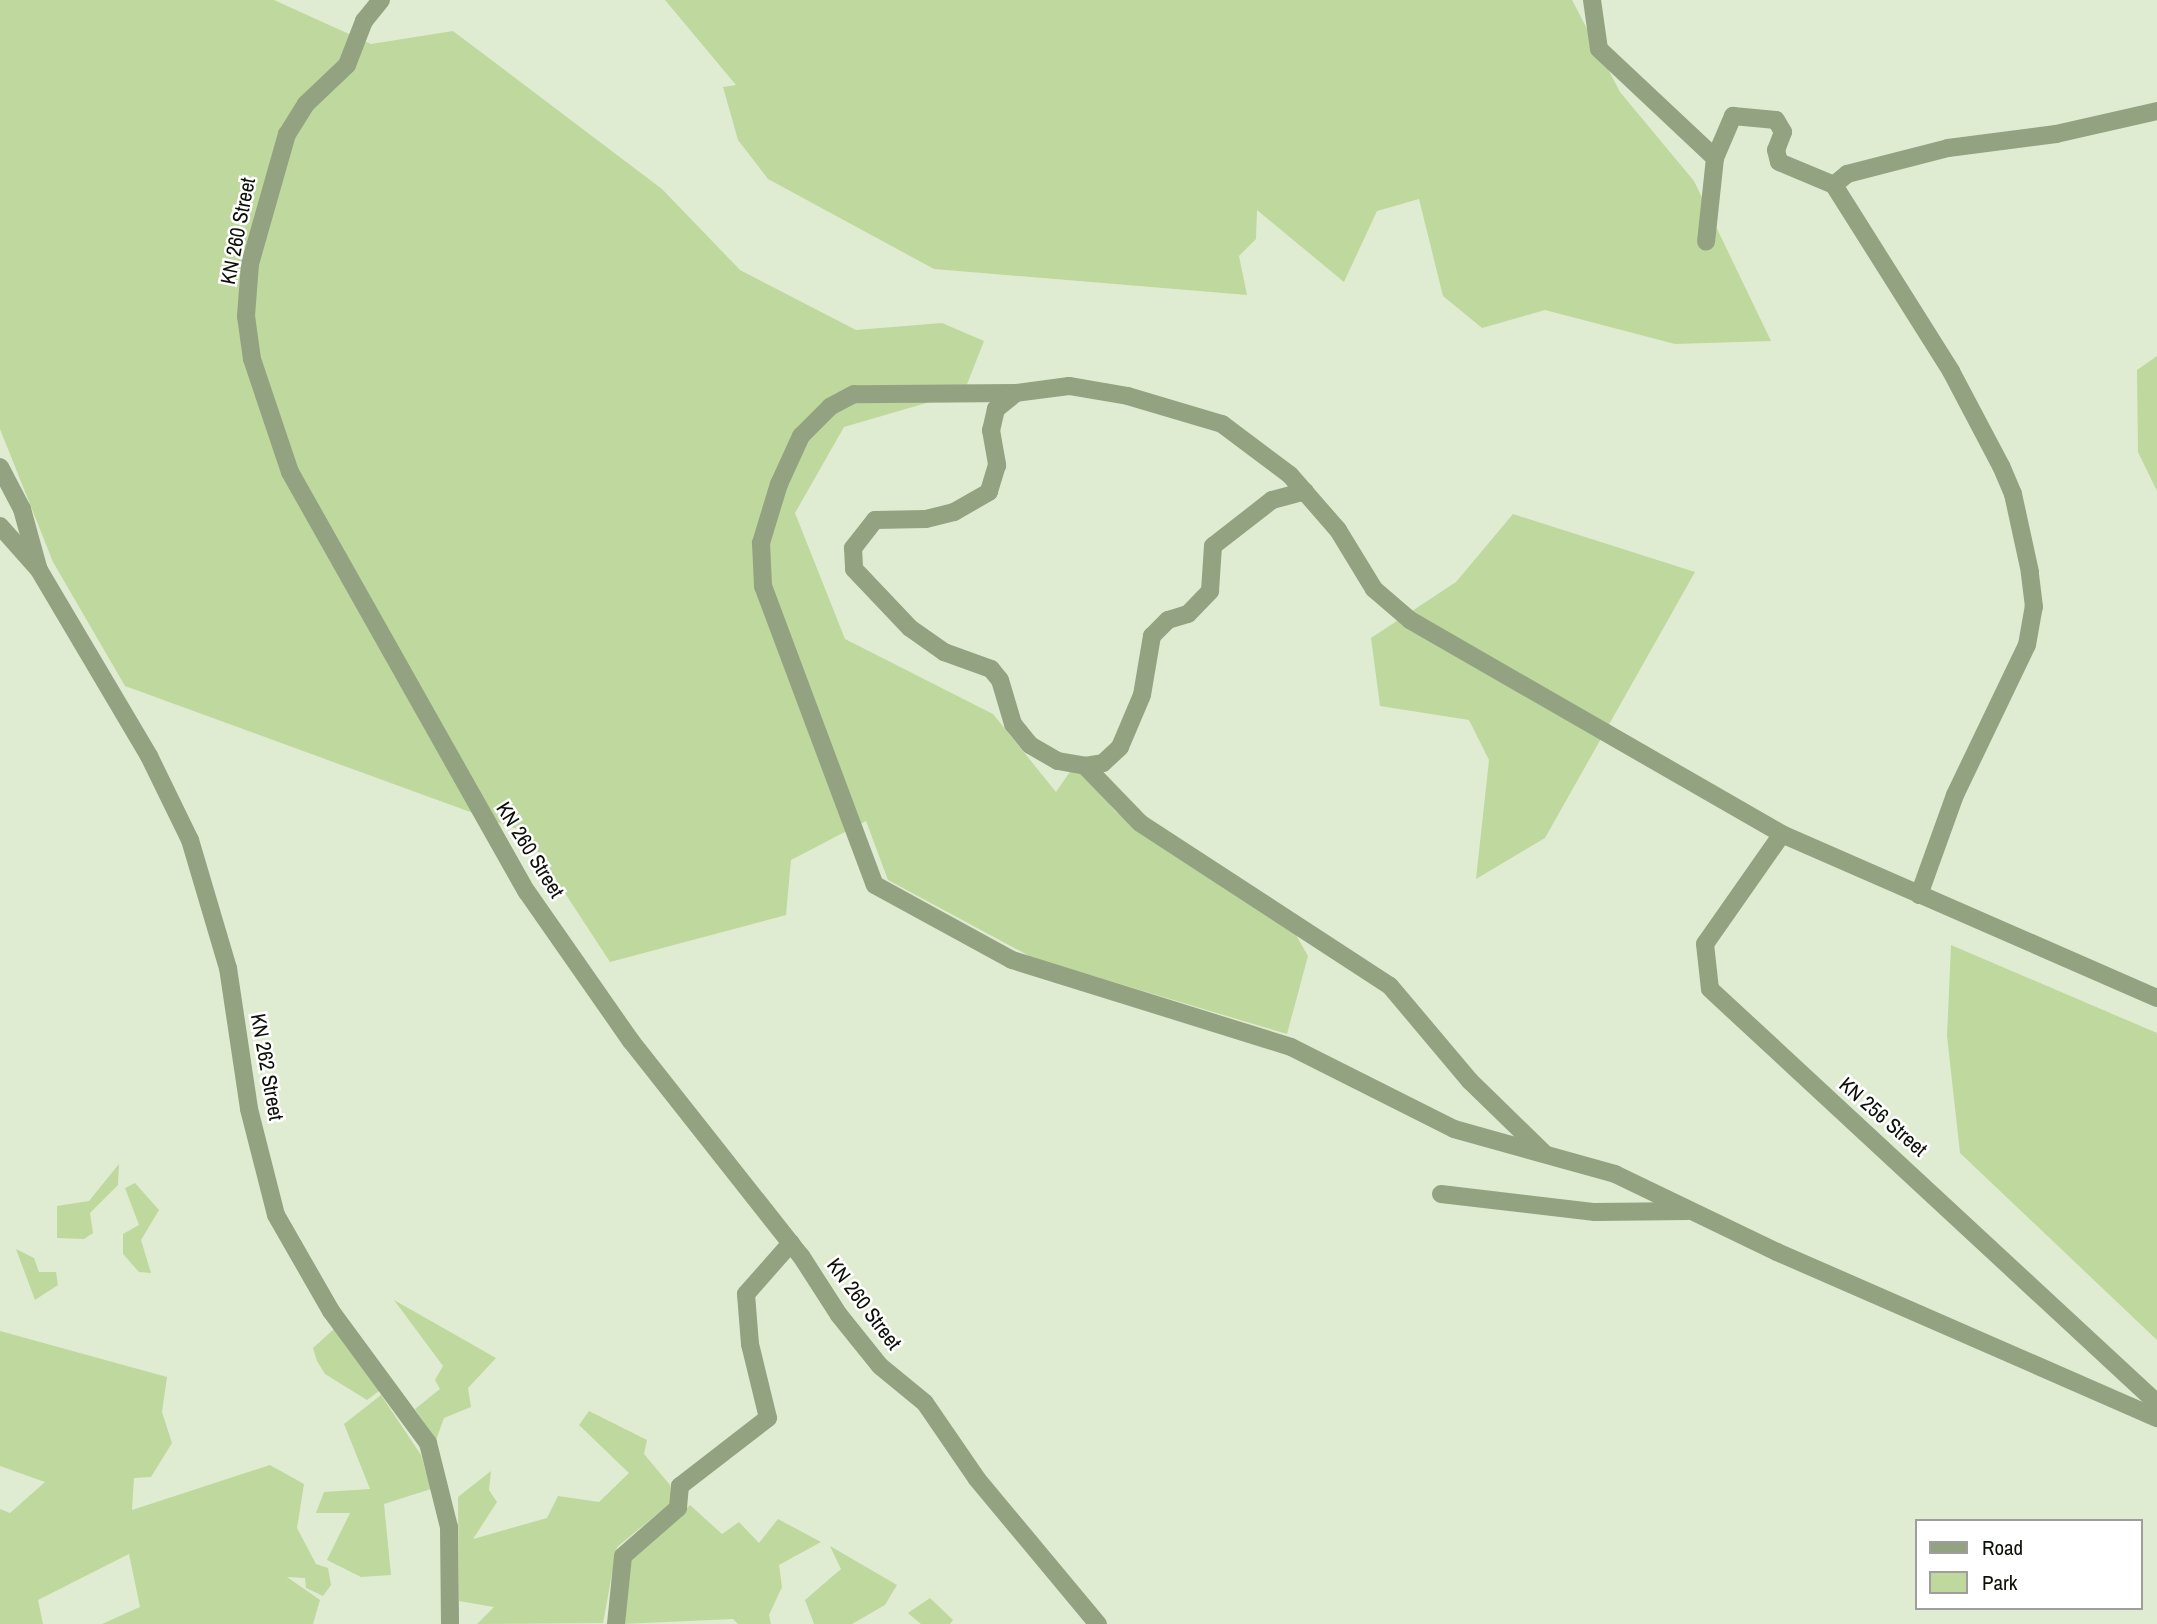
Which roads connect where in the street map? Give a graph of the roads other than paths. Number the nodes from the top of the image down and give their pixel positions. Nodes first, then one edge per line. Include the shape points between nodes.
1 (382, 0) edge
2 (1592, 0) edge
3 (2157, 111) edge
4 (1715, 158) junction
5 (1834, 185) junction
6 (1706, 242) dead end
7 (1016, 393) junction
8 (0, 467) edge
9 (1305, 491) junction
10 (0, 526) edge
11 (38, 570) junction
12 (1085, 766) junction
13 (1782, 834) junction
14 (1919, 895) junction
15 (2157, 998) edge
16 (1544, 1153) junction
17 (1441, 1194) dead end
18 (1695, 1211) junction
19 (791, 1243) junction
20 (2157, 1402) edge
21 (2157, 1418) edge
22 (450, 1624) edge
23 (616, 1624) edge
24 (1098, 1624) edge

1 - 19 street, KN 260 Street via 364,20 347,65 306,104 273,172 250,264 246,316 263,397 290,472 527,892 631,1041
2 - 4 street via 1599,48
3 - 5 street via 2056,134 1948,148 1847,174
4 - 5 street via 1733,116 1776,120 1783,132 1776,150 1779,162
4 - 6 street
5 - 14 street via 1951,371 2001,466 2014,494 2030,572 2034,607 2026,645 1955,795
7 - 9 street via 1069,386 1128,396 1222,424
7 - 12 street via 996,409 991,430 997,465 989,492 954,512 926,519 875,520 853,548 854,569 910,628 944,652 991,669 1000,680 1013,724 1030,745 1058,761
7 - 16 street via 854,394 830,407 801,436 761,543 763,586 788,665 875,885 1012,960 1291,1047 1454,1129
8 - 11 street via 22,509
9 - 12 street via 1272,500 1213,546 1210,591 1188,614 1168,620 1152,636 1142,695 1120,747 1103,763
9 - 13 street via 1393,609
10 - 11 street, KN 262 Street
11 - 22 street, KN 262 Street via 149,756 190,840 228,968 249,1109 276,1215 331,1311 428,1443 449,1527
12 - 16 street via 1140,823 1390,986 1470,1081
13 - 14 street
13 - 20 street, KN 256 Street via 1705,944 1710,989
14 - 15 street
16 - 18 street via 1615,1174
17 - 18 street via 1595,1212
18 - 21 street
19 - 23 street via 746,1294 750,1344 768,1418 680,1486 678,1508 623,1556
19 - 24 street, KN 260 Street via 880,1366 933,1412 977,1479

